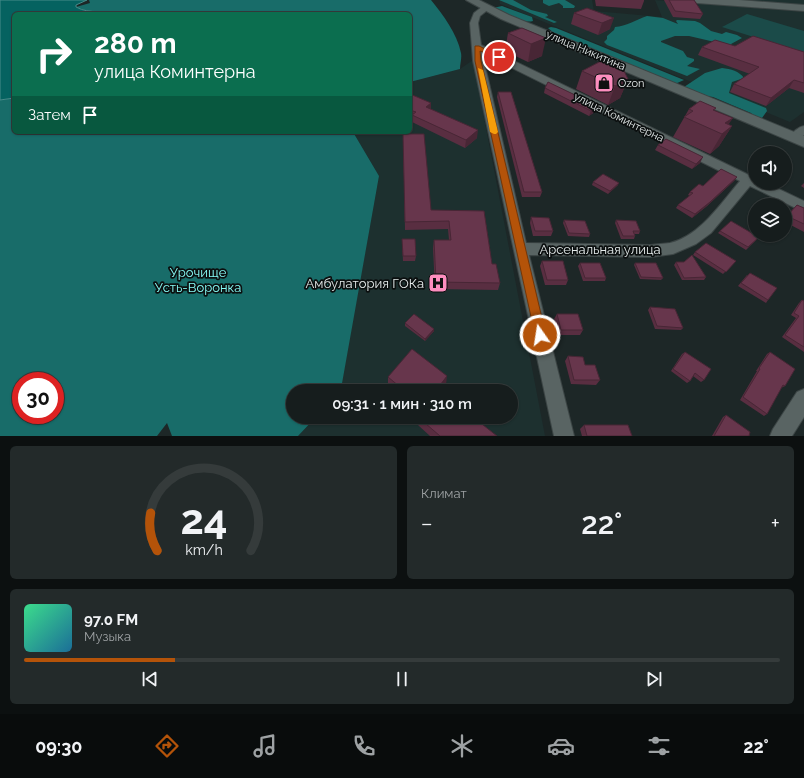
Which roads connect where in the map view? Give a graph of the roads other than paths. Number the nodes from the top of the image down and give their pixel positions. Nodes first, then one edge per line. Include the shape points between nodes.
1 (697, 0) edge
2 (479, 3) edge
3 (804, 8) edge
4 (477, 47) junction
5 (801, 136) edge
6 (748, 180) joint
7 (769, 190) edge
8 (804, 207) edge
9 (520, 249) junction
10 (804, 399) edge
11 (564, 436) edge
12 (780, 436) edge

1 - 3 main road
2 - 4 street via 474,23
2 - 5 main road, улица Никитина
4 - 6 street, улица Коминтерна
4 - 9 street
6 - 9 street, Арсенальная улица via 706,229 691,240 673,248 651,251
7 - 8 street, улица Коминтерна
9 - 11 street
10 - 12 street

